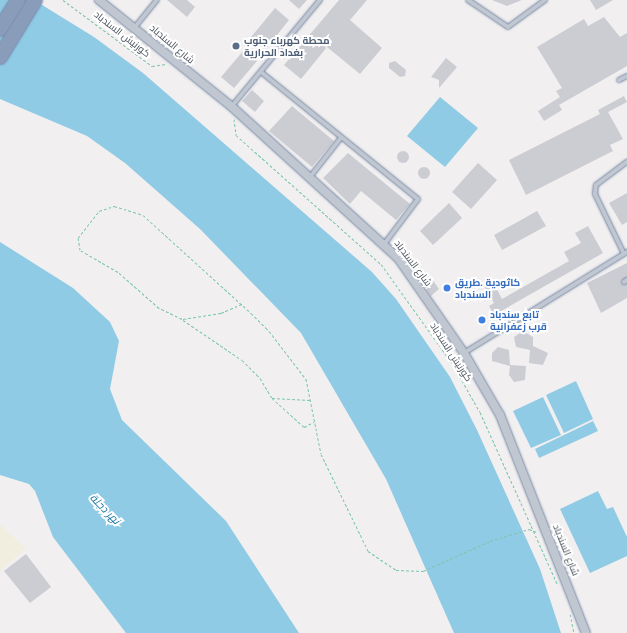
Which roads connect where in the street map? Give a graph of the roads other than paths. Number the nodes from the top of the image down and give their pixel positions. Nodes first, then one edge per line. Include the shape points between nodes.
1 (18, 0) edge
2 (35, 0) edge
3 (99, 0) edge
4 (157, 0) edge
5 (320, 0) edge
6 (468, 0) edge
7 (545, 0) edge
8 (135, 27) junction
9 (0, 29) edge
10 (0, 57) edge
11 (261, 72) junction
12 (627, 76) edge
13 (619, 80) dead end
14 (234, 108) junction
15 (340, 139) junction
16 (627, 162) edge
17 (310, 177) junction
18 (385, 243) junction
19 (626, 253) edge
20 (464, 353) junction
21 (586, 633) edge

1 - 9 highway
2 - 10 highway
3 - 8 street, شارع السندباد
4 - 8 lane
5 - 11 lane
6 - 7 lane via 508,27
8 - 14 street, شارع السندباد
11 - 14 lane
11 - 15 lane
12 - 13 lane
14 - 17 street, شارع السندباد
15 - 17 lane
15 - 18 lane via 418,199
16 - 19 lane via 596,185 595,194
17 - 18 street, شارع السندباد
18 - 20 street, شارع السندباد
19 - 20 lane
20 - 21 street, شارع السندباد via 500,415 551,538

